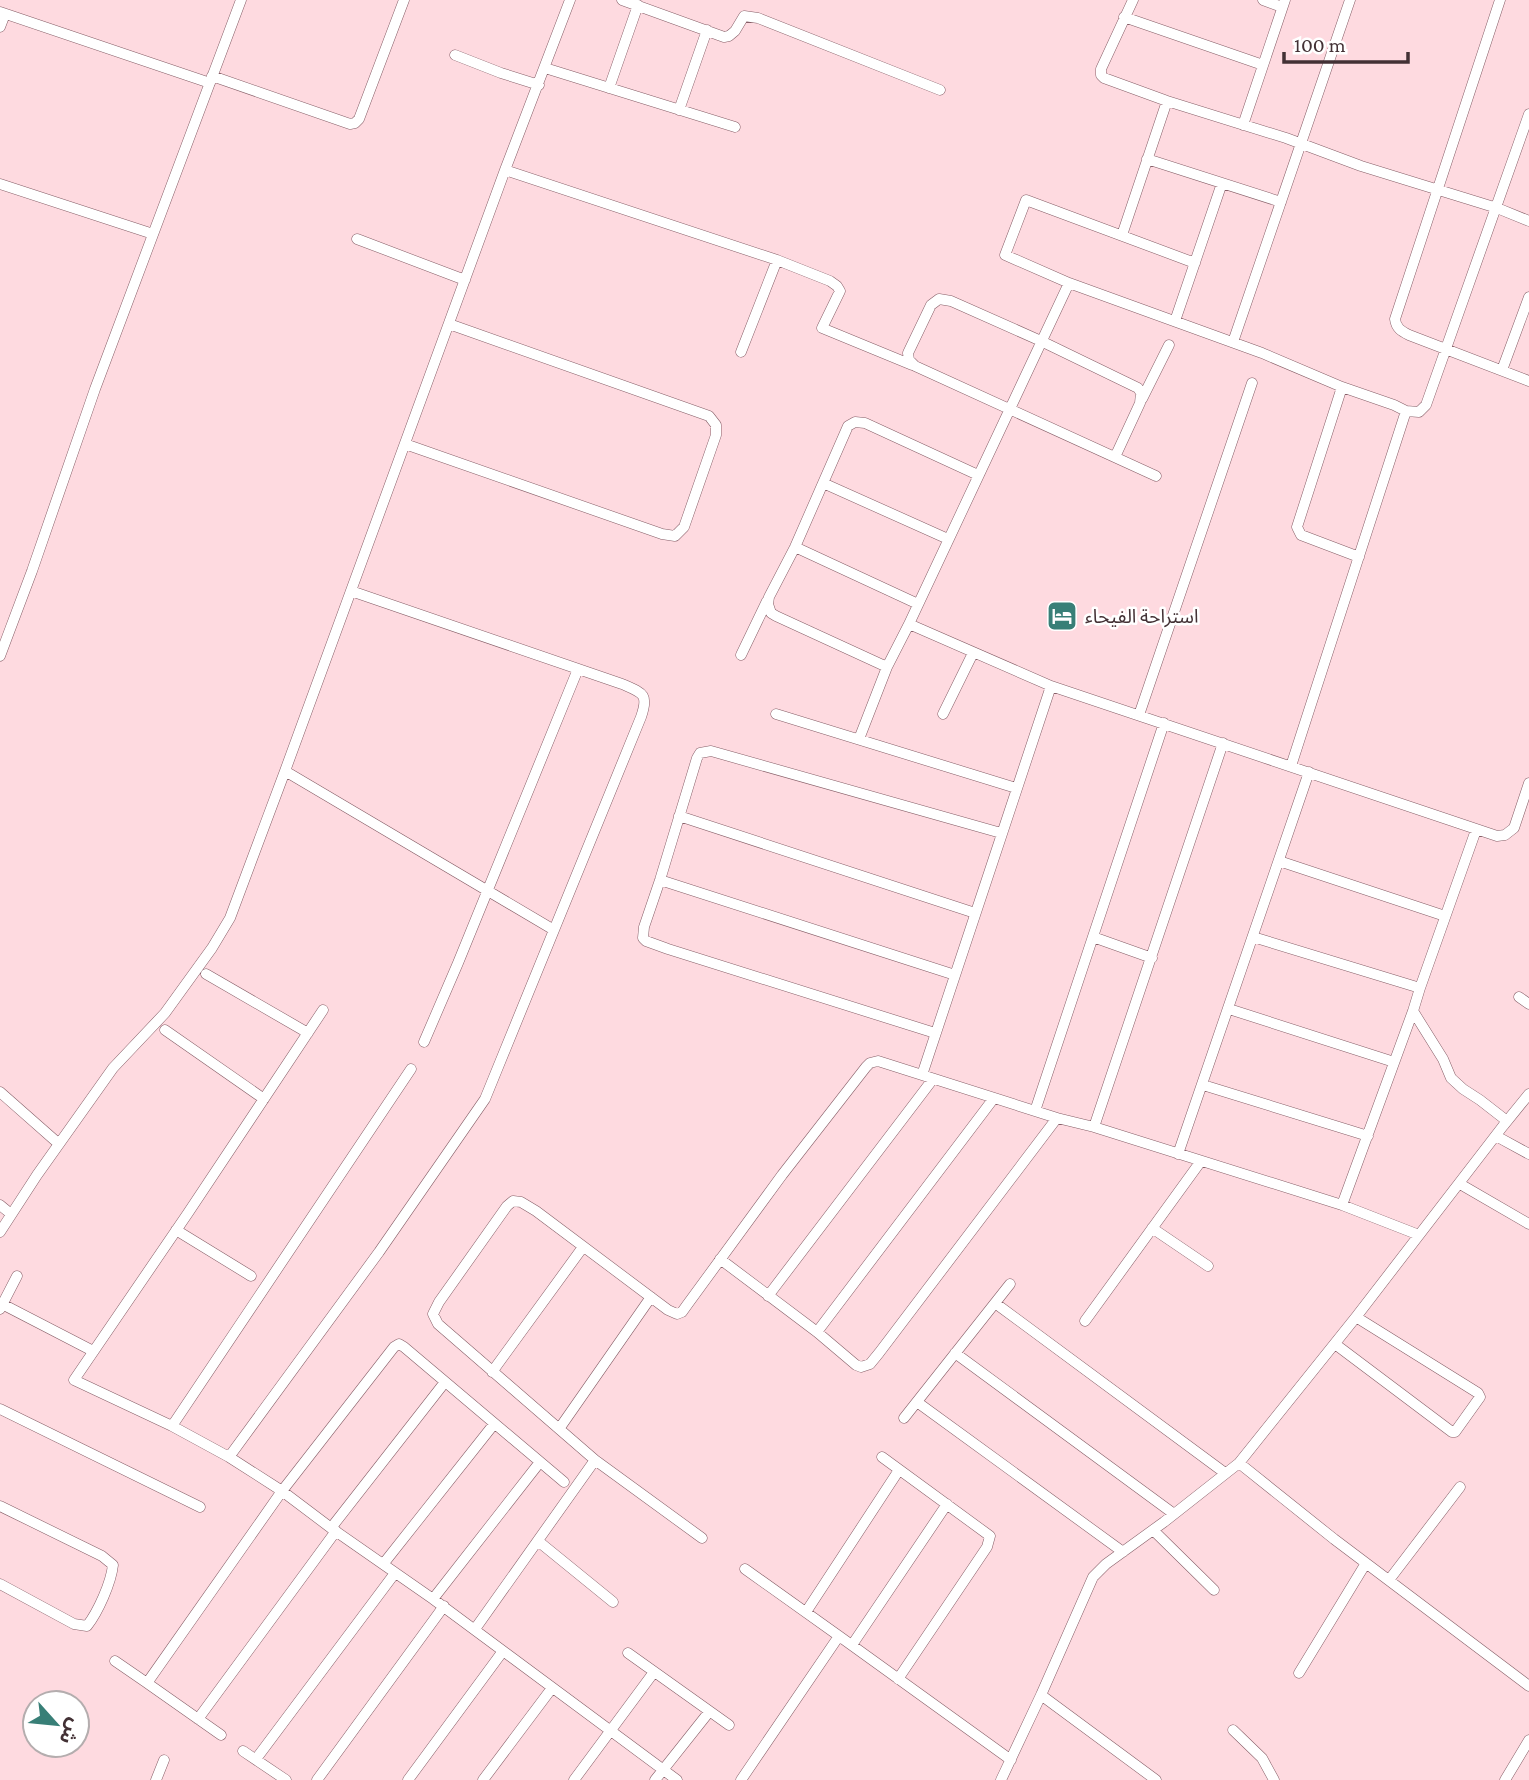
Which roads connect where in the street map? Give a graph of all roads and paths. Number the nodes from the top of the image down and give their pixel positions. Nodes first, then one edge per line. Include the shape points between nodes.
1 (241, 0) edge
2 (404, 0) edge
3 (622, 0) edge
4 (1133, 0) edge
5 (1264, 0) edge
6 (1350, 0) edge
7 (1500, 0) edge
8 (567, 1) edge
9 (1284, 3) edge
10 (638, 5) junction
11 (3, 13) edge
12 (1124, 17) junction
13 (0, 27) edge
14 (707, 30) junction
15 (455, 55) dead end
16 (1263, 65) junction
17 (545, 68) junction
18 (211, 80) junction
19 (539, 85) junction
20 (610, 88) junction
21 (940, 90) dead end
22 (1167, 100) junction
23 (679, 110) junction
24 (1529, 114) edge
25 (1243, 125) junction
26 (735, 127) dead end
27 (1301, 144) junction
28 (1147, 159) junction
29 (505, 170) junction
30 (1222, 183) junction
31 (0, 184) edge
32 (1437, 189) junction
33 (1281, 202) junction
34 (1497, 208) junction
35 (1529, 221) edge
36 (153, 234) junction
37 (1122, 235) junction
38 (357, 239) dead end
39 (777, 260) junction
40 (1195, 263) junction
41 (466, 280) junction
42 (1069, 283) junction
43 (1529, 297) edge
44 (1175, 321) junction
45 (449, 324) junction
46 (1041, 341) junction
47 (1233, 342) junction
48 (1169, 345) dead end
49 (1446, 349) junction
50 (741, 352) dead end
51 (921, 369) junction
52 (1502, 370) junction
53 (1529, 381) edge
54 (1252, 383) dead end
55 (1342, 387) junction
56 (1140, 403) junction
57 (1009, 409) junction
58 (1406, 411) junction
59 (405, 444) junction
60 (1115, 457) junction
61 (978, 475) junction
62 (1156, 476) dead end
63 (823, 483) junction
64 (948, 539) junction
65 (795, 547) junction
66 (1359, 557) junction
67 (351, 591) junction
68 (769, 597) junction
69 (918, 604) junction
70 (909, 624) junction
71 (973, 653) junction
72 (741, 655) dead end
73 (0, 656) edge
74 (887, 667) junction
75 (578, 669) junction
76 (1051, 686) junction
77 (775, 714) dead end
78 (943, 714) dead end
79 (1139, 715) junction
80 (1164, 723) junction
81 (859, 739) junction
82 (1223, 743) junction
83 (1291, 766) junction
84 (285, 771) junction
85 (1309, 772) junction
86 (1529, 783) edge
87 (1016, 788) junction
88 (679, 816) junction
89 (1476, 830) junction
90 (1001, 834) junction
91 (1279, 861) junction
92 (660, 880) junction
93 (487, 891) junction
94 (975, 913) junction
95 (1445, 916) junction
96 (554, 930) junction
97 (1093, 937) junction
98 (1253, 937) junction
99 (1152, 958) junction
100 (206, 974) dead end
101 (955, 975) junction
102 (1420, 988) junction
103 (1519, 997) dead end
104 (1529, 1004) edge
105 (1228, 1009) junction
106 (323, 1010) dead end
107 (1413, 1010) junction
108 (165, 1030) dead end
109 (308, 1033) junction
110 (935, 1033) junction
111 (424, 1042) dead end
112 (1394, 1062) junction
113 (411, 1069) dead end
114 (922, 1075) junction
115 (933, 1079) junction
116 (1203, 1085) junction
117 (0, 1092) edge
118 (1529, 1094) edge
119 (994, 1098) junction
120 (264, 1099) junction
121 (1035, 1111) junction
122 (1057, 1118) junction
123 (1507, 1121) junction
124 (1094, 1127) junction
125 (1368, 1136) junction
126 (1496, 1136) junction
127 (59, 1144) junction
128 (1178, 1154) junction
129 (1529, 1154) edge
130 (1201, 1161) junction
131 (1460, 1184) junction
132 (0, 1205) edge
133 (1342, 1205) junction
134 (11, 1214) junction
135 (1529, 1224) edge
136 (1152, 1228) junction
137 (176, 1230) junction
138 (0, 1232) edge
139 (1419, 1235) junction
140 (583, 1247) junction
141 (720, 1259) junction
142 (1208, 1266) dead end
143 (17, 1276) dead end
144 (251, 1276) dead end
145 (1010, 1284) dead end
146 (768, 1296) junction
147 (650, 1297) junction
148 (995, 1303) junction
149 (1, 1306) edge
150 (1356, 1317) junction
151 (1086, 1321) dead end
152 (817, 1332) junction
153 (1335, 1344) junction
154 (93, 1351) junction
155 (955, 1353) junction
156 (492, 1372) junction
157 (445, 1382) junction
158 (917, 1402) junction
159 (0, 1409) edge
160 (904, 1418) dead end
161 (494, 1424) junction
162 (172, 1426) junction
163 (559, 1429) junction
164 (229, 1457) junction
165 (882, 1457) dead end
166 (595, 1460) junction
167 (540, 1462) junction
168 (1239, 1463) junction
169 (899, 1470) junction
170 (1225, 1474) junction
171 (564, 1482) dead end
172 (1460, 1487) dead end
173 (282, 1491) junction
174 (947, 1504) junction
175 (0, 1506) edge
176 (200, 1507) dead end
177 (1174, 1514) junction
178 (333, 1530) junction
179 (1153, 1530) junction
180 (702, 1538) dead end
181 (538, 1541) junction
182 (1123, 1552) junction
183 (384, 1563) junction
184 (1366, 1563) junction
185 (745, 1569) dead end
186 (396, 1573) junction
187 (1389, 1580) junction
188 (0, 1584) edge
189 (1214, 1590) dead end
190 (433, 1599) junction
191 (613, 1602) dead end
192 (444, 1606) junction
193 (806, 1612) junction
194 (475, 1629) junction
195 (839, 1636) junction
196 (852, 1645) junction
197 (503, 1651) junction
198 (628, 1653) dead end
199 (115, 1661) dead end
200 (654, 1672) junction
201 (1299, 1673) dead end
202 (898, 1679) junction
203 (147, 1683) junction
204 (1529, 1686) edge
205 (552, 1688) junction
206 (1041, 1695) junction
207 (709, 1712) junction
208 (198, 1719) junction
209 (729, 1725) dead end
210 (611, 1730) junction
211 (1233, 1730) dead end
212 (221, 1735) dead end
213 (1529, 1740) edge
214 (243, 1751) dead end
215 (256, 1759) junction
216 (164, 1760) dead end
217 (1010, 1760) junction
218 (663, 1770) junction
219 (156, 1780) edge
220 (286, 1780) edge
221 (317, 1780) edge
222 (408, 1780) edge
223 (483, 1780) edge
224 (574, 1780) edge
225 (655, 1780) edge
226 (677, 1780) edge
227 (741, 1780) edge
228 (1001, 1780) edge
229 (1156, 1780) edge
230 (1274, 1780) edge
231 (1505, 1780) edge

1 - 18 street
2 - 18 street via 355,123
3 - 10 street
4 - 12 street
5 - 9 street
6 - 27 street
7 - 32 street
8 - 17 street
9 - 16 street
10 - 14 street
10 - 20 street
11 - 13 street
11 - 18 street
12 - 16 street
12 - 22 street via 1101,75
14 - 21 street via 729,37 744,16 758,18
14 - 23 street
15 - 19 street
16 - 25 street
17 - 19 street
17 - 20 street
18 - 36 street
19 - 29 street
20 - 23 street
22 - 25 street
22 - 28 street
23 - 26 street
24 - 34 street
25 - 27 street
27 - 32 street
27 - 33 street
28 - 30 street
28 - 37 street
29 - 39 street
29 - 41 street
30 - 33 street
30 - 40 street
31 - 36 street
32 - 34 street
32 - 49 street via 1395,319 1402,332
33 - 47 street
34 - 35 street
34 - 49 street
36 - 73 street
37 - 40 street
37 - 42 street via 1027,200 1005,255
38 - 41 street
39 - 50 street
39 - 51 street via 837,286 837,298 822,328
40 - 44 street
41 - 45 street
42 - 44 street
42 - 46 street
43 - 52 street
44 - 47 street
45 - 59 street
45 - 59 street via 709,416 716,435 684,527 676,536 662,534
46 - 51 street via 939,299 931,305 908,353 911,363
46 - 56 street via 1135,386 1141,393
46 - 57 street
47 - 55 street
48 - 56 street
49 - 52 street
49 - 58 street via 1426,405 1419,412
51 - 57 street
52 - 53 street
54 - 79 street
55 - 58 street
55 - 66 street via 1297,527 1301,535
56 - 60 street
57 - 60 street
57 - 61 street
58 - 66 street
59 - 67 street
60 - 62 street
61 - 63 street via 855,422 848,426
61 - 64 street
63 - 64 street
63 - 65 street
64 - 69 street
65 - 68 street
65 - 69 street
66 - 83 street
67 - 75 street
67 - 84 street
68 - 72 street
68 - 74 street via 771,613
69 - 70 street
70 - 71 street
70 - 74 street
71 - 76 street
71 - 78 street
74 - 81 street
75 - 93 street
75 - 96 street via 639,691 646,701
76 - 79 street
76 - 87 street
77 - 81 street
79 - 80 street
80 - 82 street
80 - 97 street
81 - 87 street
82 - 83 street
82 - 99 street
83 - 85 street
84 - 93 street
84 - 127 street via 222,933 165,1013 113,1068
85 - 89 street
85 - 91 street
86 - 89 street via 1510,832 1497,836
87 - 90 street
88 - 90 street via 697,758 711,751
88 - 92 street
88 - 94 street
89 - 95 street
90 - 94 street
91 - 95 street
91 - 98 street
92 - 101 street
92 - 110 street via 642,933 646,941
93 - 96 street
93 - 111 street
94 - 101 street
95 - 102 street
96 - 164 street via 485,1099
97 - 99 street
97 - 121 street
98 - 102 street
98 - 105 street
99 - 124 street
100 - 109 street
101 - 110 street
102 - 107 street
103 - 104 street
105 - 112 street
105 - 116 street
106 - 109 street
107 - 112 street
107 - 123 street via 1451,1078
108 - 120 street
109 - 120 street
110 - 114 street
112 - 125 street
113 - 162 street
114 - 115 street
114 - 141 street via 870,1063
115 - 119 street
115 - 146 street
116 - 125 street
116 - 128 street
117 - 127 street
118 - 123 street
119 - 121 street
119 - 152 street
120 - 137 street
121 - 122 street
122 - 124 street
122 - 152 street via 870,1364 856,1365
123 - 126 street
124 - 128 street
125 - 133 street
126 - 129 street
126 - 131 street
127 - 134 street
128 - 130 street
130 - 133 street
130 - 136 street
131 - 135 street
131 - 139 street
132 - 134 street
133 - 139 street
134 - 138 street
136 - 142 street
136 - 151 street
137 - 144 street
137 - 154 street
139 - 150 street
140 - 147 street
140 - 156 street
140 - 156 street via 521,1202 507,1206 433,1314 438,1324
141 - 146 street
141 - 147 street via 682,1312 672,1313
143 - 149 street
145 - 148 street
146 - 152 street
147 - 163 street
148 - 155 street
148 - 170 street
149 - 154 street
150 - 153 street
150 - 153 street via 1478,1393 1480,1397 1455,1432
153 - 168 street
154 - 162 street via 74,1380
155 - 158 street
155 - 177 street
156 - 163 street
157 - 161 street
157 - 173 street via 404,1347 394,1347
157 - 178 street
158 - 160 street
158 - 182 street
159 - 176 street
161 - 167 street
161 - 183 street
162 - 164 street
163 - 166 street
164 - 173 street
165 - 169 street
166 - 180 street
166 - 181 street
167 - 171 street
167 - 190 street
168 - 170 street
168 - 184 street
169 - 174 street
169 - 193 street
170 - 177 street
172 - 187 street
173 - 178 street
173 - 203 street
174 - 196 street
174 - 202 street via 987,1533 990,1541
175 - 188 street via 113,1565 112,1576 86,1626 74,1625
177 - 179 street
178 - 183 street
178 - 208 street
179 - 182 street
179 - 189 street
181 - 191 street
181 - 194 street
182 - 206 street via 1093,1577
183 - 186 street
184 - 187 street
184 - 201 street
185 - 193 street
186 - 190 street
186 - 215 street
187 - 204 street
190 - 192 street
192 - 194 street
192 - 221 street
193 - 195 street
194 - 197 street
195 - 196 street
195 - 227 street
196 - 202 street
197 - 205 street
197 - 222 street
198 - 200 street
199 - 203 street
200 - 207 street
200 - 210 street
202 - 217 street
203 - 208 street
205 - 210 street
205 - 223 street
206 - 217 street
206 - 229 street
207 - 209 street
207 - 218 street
208 - 212 street
210 - 218 street
210 - 224 street
211 - 230 street via 1262,1758
213 - 231 street
214 - 215 street
215 - 220 street
216 - 219 street
217 - 228 street
218 - 225 street
218 - 226 street

